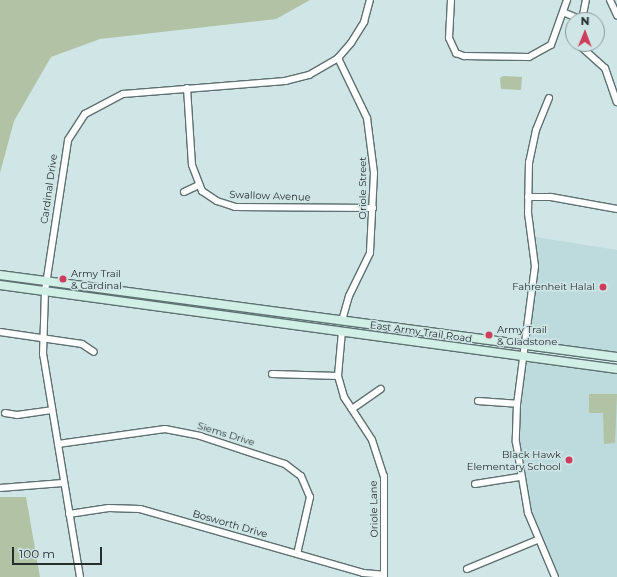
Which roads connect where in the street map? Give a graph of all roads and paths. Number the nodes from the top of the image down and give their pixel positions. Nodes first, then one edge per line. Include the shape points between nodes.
1 (370, 0) edge
2 (451, 0) edge
3 (567, 0) edge
4 (586, 0) edge
5 (610, 0) edge
6 (565, 12) edge
7 (584, 12) edge
8 (565, 13) edge
9 (617, 15) edge
10 (587, 52) edge
11 (338, 58) junction
12 (187, 88) junction
13 (549, 98) dead end
14 (617, 102) edge
15 (199, 185) junction
16 (184, 192) dead end
17 (528, 197) junction
18 (373, 208) junction
19 (617, 209) edge
20 (0, 274) edge
21 (46, 281) junction
22 (0, 285) edge
23 (45, 292) junction
24 (342, 320) junction
25 (342, 331) junction
26 (0, 332) edge
27 (43, 339) junction
28 (525, 344) junction
29 (94, 352) dead end
30 (523, 356) junction
31 (617, 357) edge
32 (617, 369) edge
33 (272, 374) dead end
34 (338, 376) junction
35 (381, 389) dead end
36 (478, 400) dead end
37 (517, 404) junction
38 (352, 409) junction
39 (52, 410) junction
40 (5, 413) dead end
41 (58, 444) junction
42 (519, 477) junction
43 (64, 483) junction
44 (475, 484) dead end
45 (0, 488) edge
46 (69, 514) junction
47 (537, 540) junction
48 (297, 554) junction
49 (467, 570) dead end
50 (384, 576) edge
51 (80, 577) edge
52 (555, 577) edge

1 - 11 street, Cardinal Drive via 362,26
2 - 8 street via 451,46 464,56 532,56 551,44
3 - 6 street
4 - 7 street
5 - 9 street
10 - 14 street via 605,68
11 - 12 street, Cardinal Drive via 309,75 290,80
11 - 18 street, Oriole Street via 367,118 374,158
12 - 15 street via 192,165
12 - 21 street, Cardinal Drive via 110,98 85,114 74,129 63,159
13 - 17 street via 532,143
15 - 16 street
15 - 18 street, Swallow Avenue via 218,201 235,207
17 - 19 street via 551,197
17 - 28 street via 535,255
18 - 24 street, Oriole Street via 370,253 349,296
20 - 21 main road, East Army Trail Road
21 - 23 street, Cardinal Drive
21 - 24 main road, East Army Trail Road
22 - 23 main road, East Army Trail Road
23 - 25 main road, East Army Trail Road
23 - 27 street, Cardinal Drive
24 - 28 main road, East Army Trail Road
25 - 30 main road, East Army Trail Road
25 - 34 street, Oriole Lane
26 - 27 street
27 - 29 street via 82,344
27 - 39 street, Cardinal Drive
28 - 30 street
28 - 31 main road, East Army Trail Road
30 - 32 main road, East Army Trail Road
30 - 37 street
33 - 34 street
34 - 38 street, Oriole Lane
35 - 38 street
36 - 37 street
37 - 42 street
38 - 50 street, Oriole Lane via 372,440 384,476
39 - 40 street via 17,415
39 - 41 street, Cardinal Drive
41 - 43 street, Cardinal Drive
41 - 48 street, Siems Drive via 165,429 200,436 285,464 301,476 310,497
42 - 44 street
42 - 47 street
43 - 45 street
43 - 46 street, Cardinal Drive
46 - 48 street, Bosworth Drive via 109,508 140,509
46 - 51 street, Cardinal Drive
47 - 49 street
47 - 52 street
48 - 50 street, Bosworth Drive via 363,573

